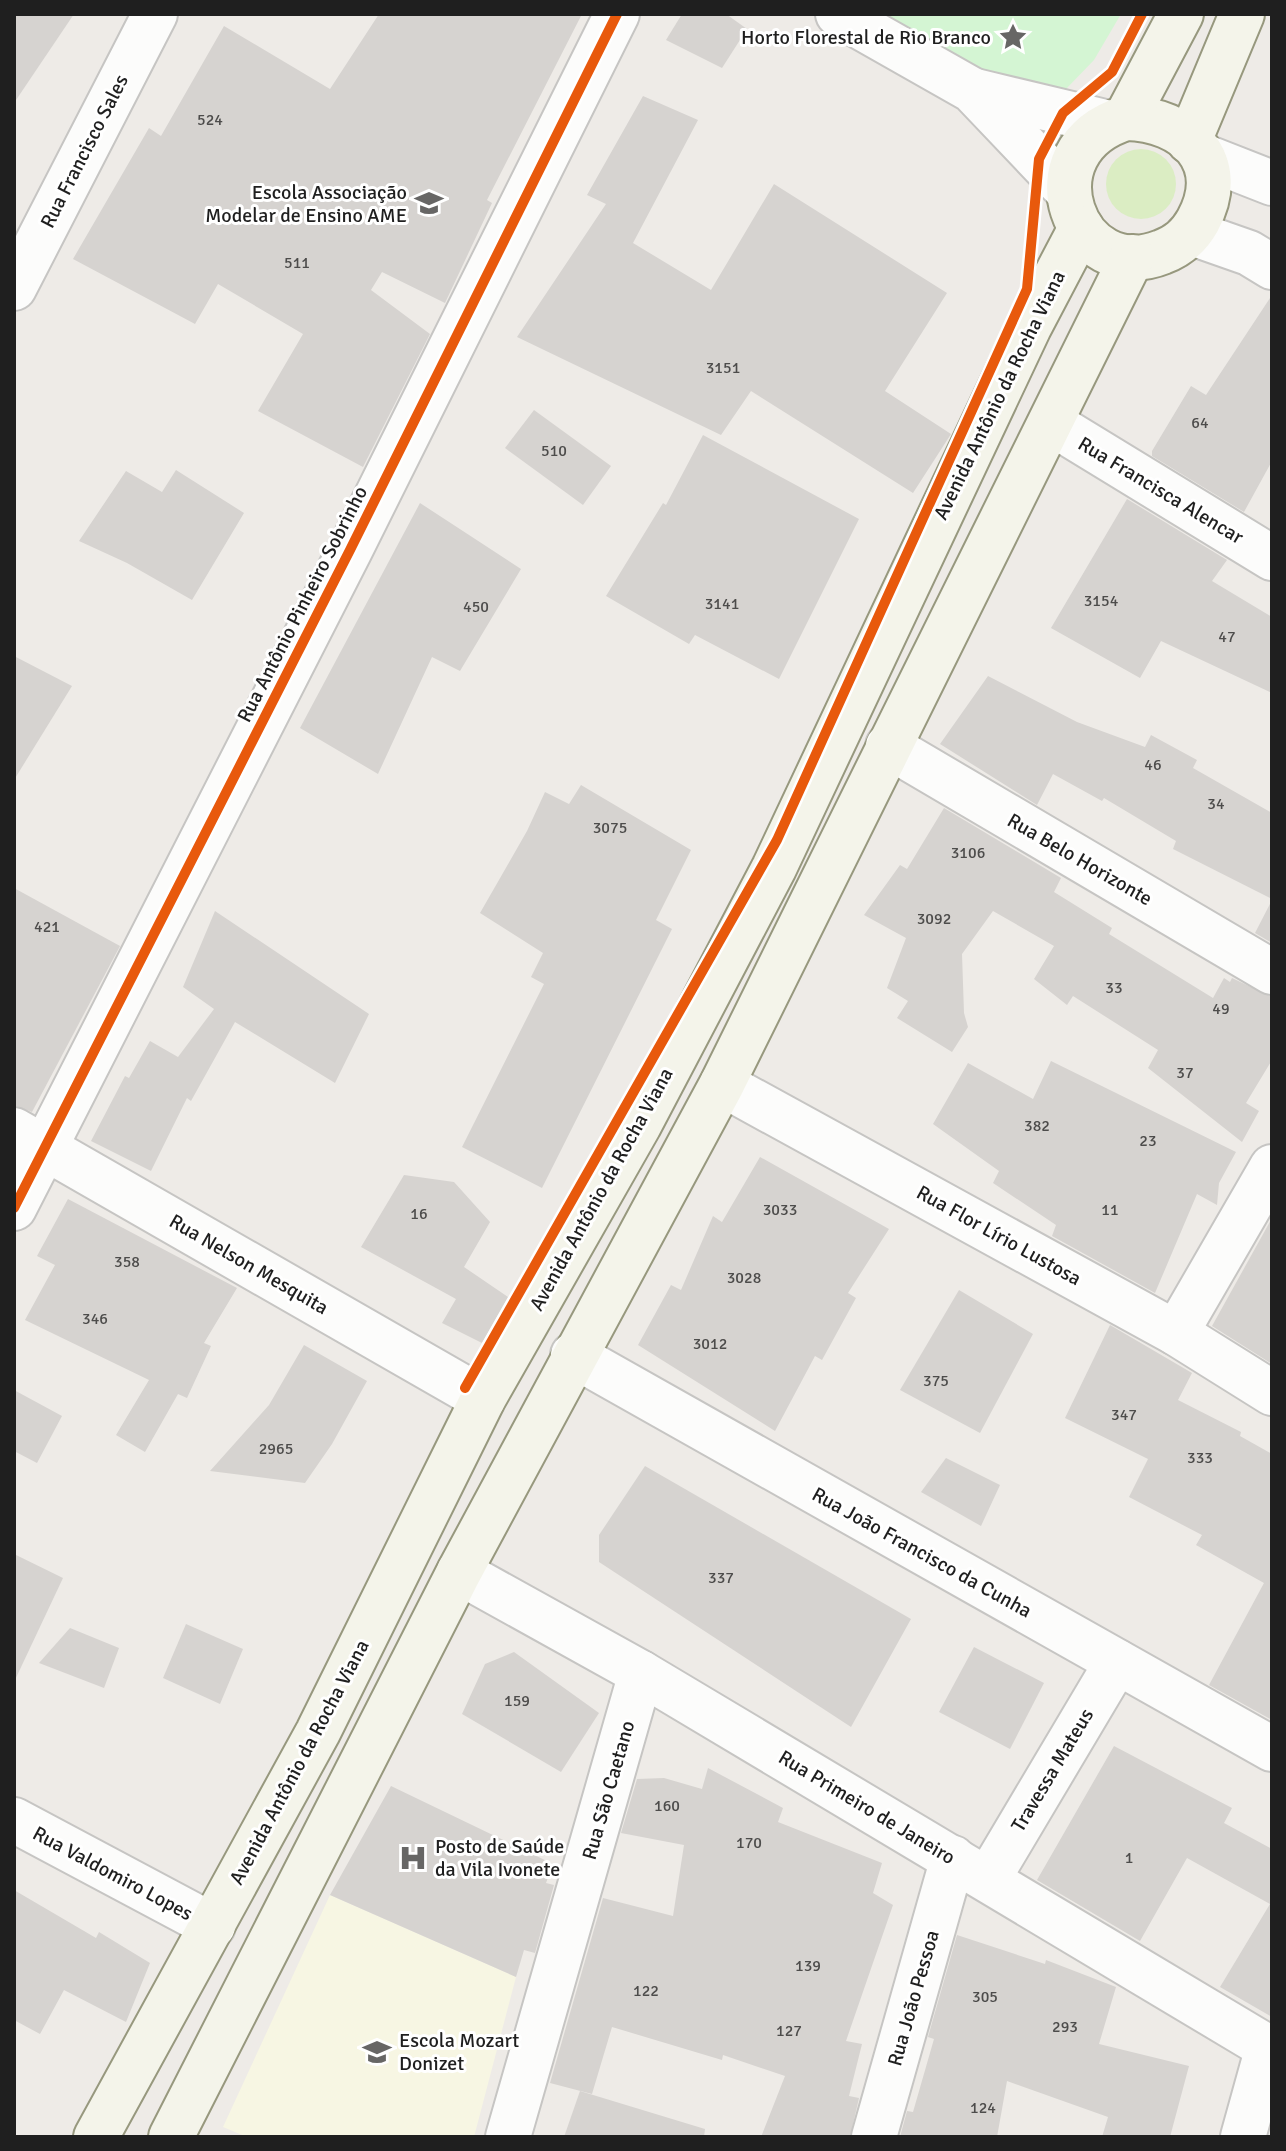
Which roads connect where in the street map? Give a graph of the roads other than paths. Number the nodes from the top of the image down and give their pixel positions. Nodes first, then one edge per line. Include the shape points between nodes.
1 (155, 14) edge
2 (617, 14) edge
3 (838, 14) edge
4 (1181, 14) edge
5 (1242, 14) edge
6 (972, 90) junction
7 (1117, 121) junction
8 (1196, 148) junction
9 (1272, 183) edge
10 (1074, 209) junction
11 (1192, 233) junction
12 (1132, 257) junction
13 (19, 265) edge
14 (1272, 267) edge
15 (1051, 423) junction
16 (1272, 558) edge
17 (888, 746) junction
18 (1272, 972) edge
19 (722, 1084) junction
20 (30, 1138) edge
21 (1272, 1167) edge
22 (14, 1208) edge
23 (1176, 1333) junction
24 (573, 1355) junction
25 (1272, 1393) edge
26 (483, 1399) junction
27 (459, 1572) junction
28 (1117, 1662) junction
29 (641, 1673) junction
30 (1272, 1749) edge
31 (14, 1820) edge
32 (971, 1869) junction
33 (213, 1926) junction
34 (1270, 2048) edge
35 (96, 2137) edge
36 (171, 2137) edge
37 (508, 2137) edge
38 (874, 2137) edge
39 (1243, 2137) edge

1 - 13 street, Rua Francisco Sales
2 - 20 street, Rua Antônio Pinheiro Sobrinho via 350,550
3 - 6 street
4 - 7 main road
5 - 8 main road
6 - 7 street
6 - 10 street
7 - 8 main road via 1149,119 1171,126
7 - 10 main road via 1092,135 1069,169
8 - 9 street
8 - 11 main road via 1211,181
10 - 12 main road via 1103,248
10 - 26 main road, Avenida Antônio da Rocha Viana via 1029,327 774,868 639,1125
11 - 12 main road via 1175,247
11 - 14 street
12 - 15 main road
15 - 16 street, Rua Francisca Alencar
15 - 17 main road
17 - 18 street, Rua Belo Horizonte
17 - 19 main road
19 - 23 street, Rua Flor Lírio Lustosa
19 - 24 main road
20 - 22 street, Rua Antônio Pinheiro Sobrinho
20 - 26 street, Rua Nelson Mesquita
21 - 23 street
23 - 25 street, Rua Flor Lírio Lustosa
24 - 27 main road
24 - 28 street, Rua João Francisco da Cunha
26 - 33 main road, Avenida Antônio da Rocha Viana via 318,1732
27 - 29 street, Rua Primeiro de Janeiro
27 - 36 main road
28 - 30 street, Rua João Francisco da Cunha
28 - 32 street, Travessa Mateus
29 - 32 street, Rua Primeiro de Janeiro
29 - 37 street, Rua São Caetano
31 - 33 street, Rua Valdomiro Lopes
32 - 34 street, Rua Primeiro de Janeiro
32 - 38 street, Rua João Pessoa
33 - 35 main road, Avenida Antônio da Rocha Viana
34 - 39 street

